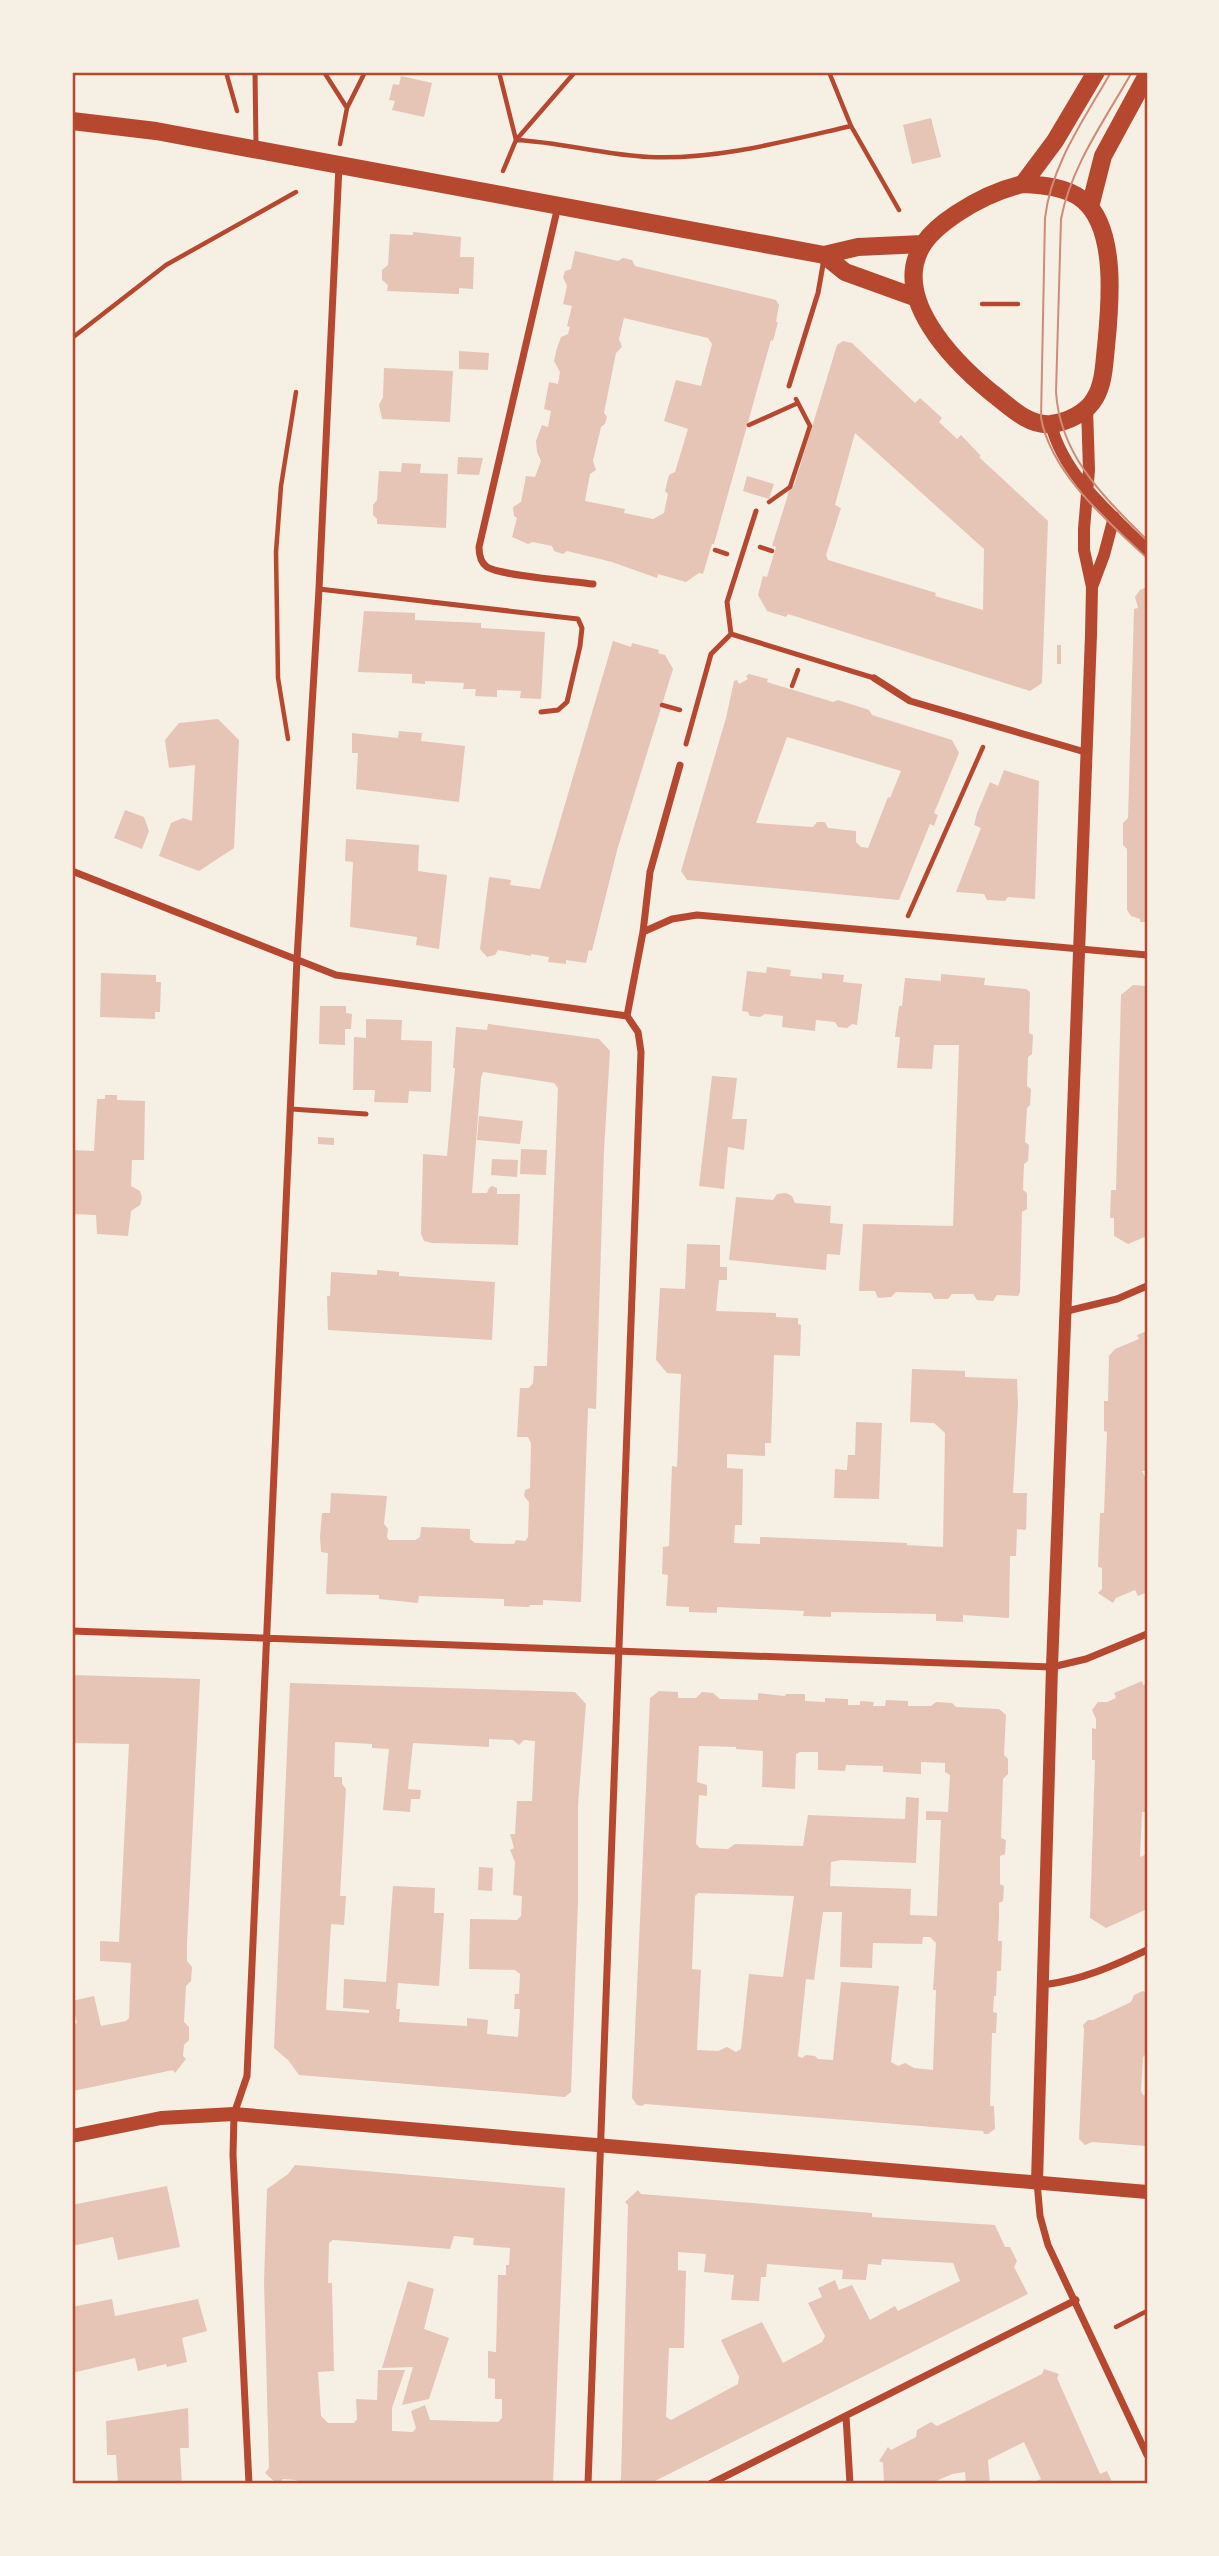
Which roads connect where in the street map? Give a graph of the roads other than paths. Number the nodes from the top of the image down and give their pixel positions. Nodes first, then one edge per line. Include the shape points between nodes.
1 (255, 72) edge
2 (1096, 72) edge
3 (1147, 75) edge
4 (72, 121) edge
5 (256, 150) junction
6 (339, 166) junction
7 (1023, 184) junction
8 (558, 206) junction
9 (1090, 207) junction
10 (923, 244) junction
11 (824, 255) junction
12 (917, 298) junction
13 (789, 386) road end
14 (1087, 408) junction
15 (1051, 424) junction
16 (1088, 488) junction
17 (756, 511) road end
18 (1114, 517) junction
19 (1147, 550) edge
20 (593, 584) dead end
21 (1092, 587) junction
22 (318, 589) junction
23 (731, 634) junction
24 (874, 678) joint
25 (541, 712) dead end
26 (687, 744) dead end
27 (1084, 752) junction
28 (680, 765) dead end
29 (72, 871) edge
30 (643, 932) junction
31 (1079, 948) junction
32 (1147, 955) edge
33 (297, 959) junction
34 (627, 1016) junction
35 (291, 1109) junction
36 (366, 1114) dead end
37 (1147, 1286) edge
38 (1067, 1311) junction
39 (72, 1631) edge
40 (1147, 1634) edge
41 (265, 1637) junction
42 (619, 1651) junction
43 (1052, 1667) junction
44 (1147, 1950) edge
45 (1044, 1985) junction
46 (234, 2114) junction
47 (72, 2136) edge
48 (599, 2146) junction
49 (1037, 2182) junction
50 (1147, 2192) edge
51 (1076, 2300) junction
52 (846, 2416) junction
53 (1147, 2455) edge
54 (249, 2484) edge
55 (588, 2484) edge
56 (710, 2484) edge
57 (850, 2484) edge

1 - 5 lane
2 - 7 main road
3 - 9 main road via 1103,156
4 - 5 main road
5 - 6 main road
6 - 8 main road
6 - 22 street
7 - 9 main road via 1060,189
7 - 10 main road via 972,203
8 - 11 main road
8 - 20 street via 480,558 486,566 505,572
9 - 14 main road via 1106,250 1110,310 1102,382
10 - 11 main road via 858,247
10 - 12 main road via 916,266
11 - 12 main road via 845,272
11 - 13 lane via 818,293
12 - 15 main road via 926,320 954,359 1017,413
14 - 15 main road
14 - 16 street
15 - 16 street via 1058,447
16 - 18 street
16 - 21 street via 1084,550
17 - 23 lane via 727,602
18 - 19 street
18 - 21 street
21 - 27 street
22 - 25 lane via 578,618 580,646 567,702 558,710
22 - 33 street
23 - 24 lane
23 - 26 lane via 711,654
24 - 27 street via 910,701
27 - 31 street
28 - 30 street via 650,872
29 - 33 street
30 - 31 street via 672,919 697,915
30 - 34 street
31 - 32 street
31 - 38 street
33 - 34 street via 336,975
33 - 35 street
34 - 42 street via 638,1032 641,1052
35 - 36 lane
35 - 41 street
37 - 38 street
38 - 43 street
39 - 41 street
40 - 43 street via 1086,1660
41 - 42 street
41 - 46 street via 247,2076
42 - 43 street
42 - 48 street
43 - 45 street
44 - 45 street via 1089,1976
45 - 49 street
46 - 47 main road via 161,2118
46 - 48 main road
46 - 54 street
48 - 49 main road
48 - 55 street
49 - 50 main road
49 - 51 street via 1043,2231
51 - 52 street
51 - 53 street
52 - 56 street
52 - 57 street

